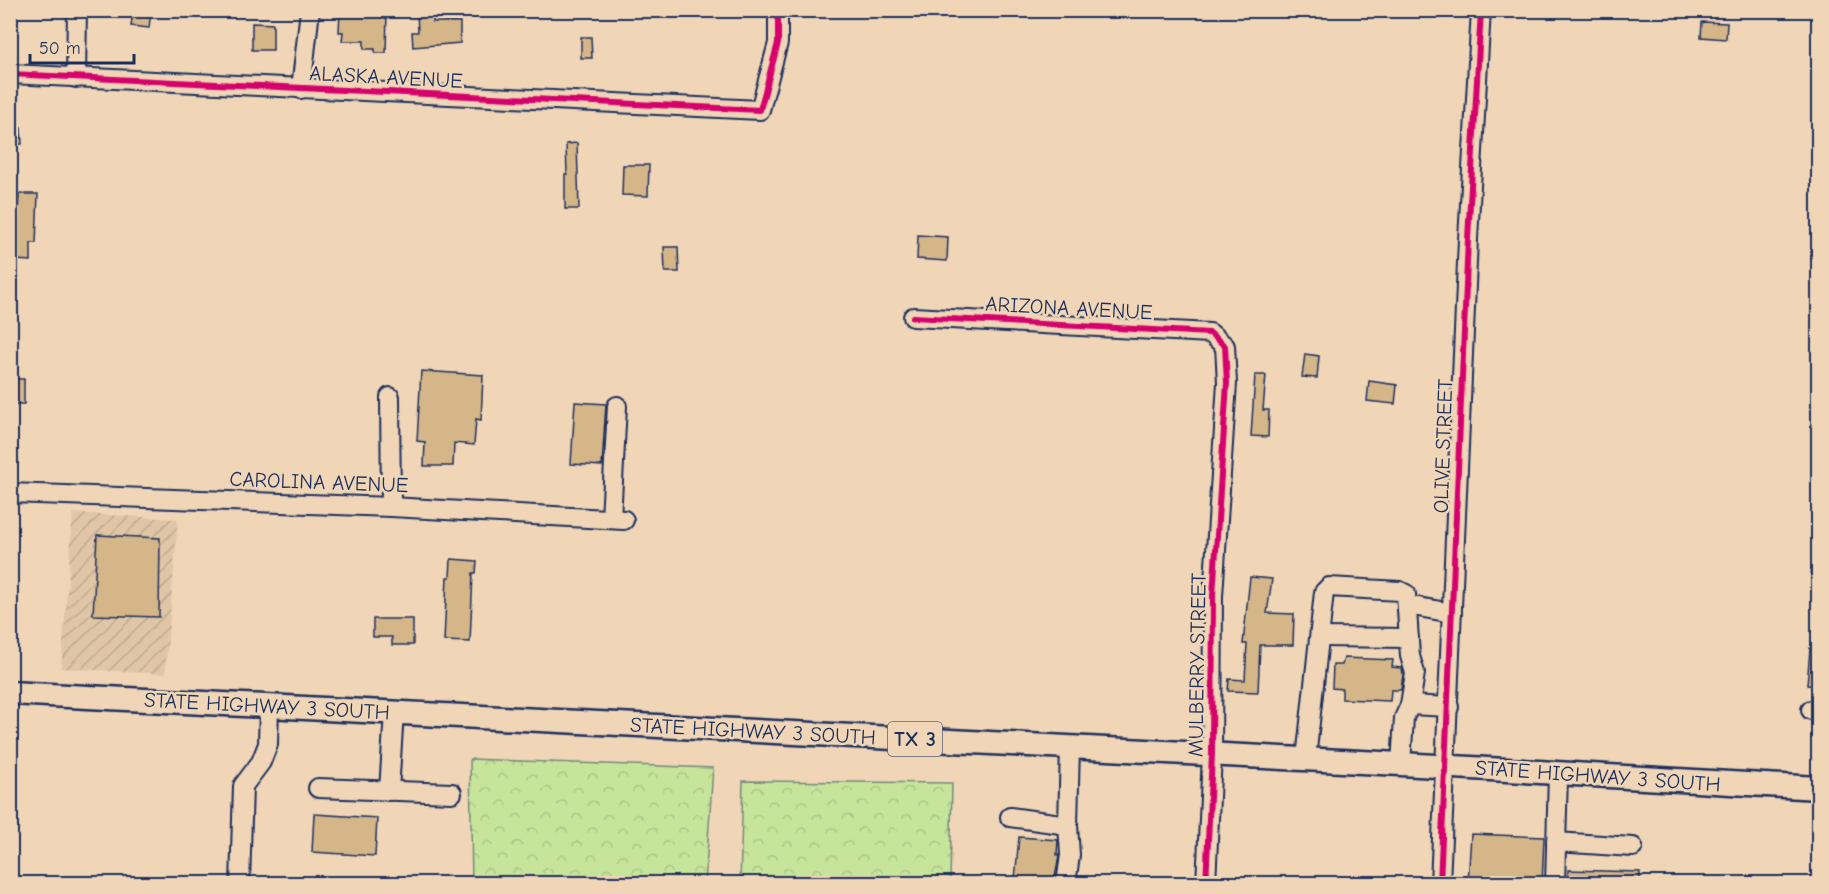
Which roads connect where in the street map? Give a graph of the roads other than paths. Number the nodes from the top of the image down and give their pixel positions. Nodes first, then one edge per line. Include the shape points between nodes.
1 (77, 10) edge
2 (310, 10) edge
3 (778, 10) edge
4 (1481, 10) edge
5 (10, 74) edge
6 (76, 78) junction
7 (301, 89) junction
8 (913, 317) dead end
9 (1221, 342) joint
10 (390, 397) dead end
11 (617, 406) dead end
12 (10, 493) edge
13 (390, 507) junction
14 (1407, 605) junction
15 (1452, 613) junction
16 (1320, 637) junction
17 (1409, 638) junction
18 (10, 693) edge
19 (1410, 705) junction
20 (269, 706) junction
21 (1449, 707) junction
22 (394, 712) junction
23 (1070, 747) junction
24 (1212, 754) junction
25 (1306, 759) junction
26 (1401, 764) junction
27 (1446, 767) junction
28 (1558, 774) junction
29 (1818, 788) edge
30 (318, 789) dead end
31 (389, 791) junction
32 (453, 793) dead end
33 (1010, 817) dead end
34 (1068, 825) junction
35 (1556, 842) junction
36 (1633, 846) dead end
37 (240, 884) edge
38 (1066, 884) edge
39 (1206, 884) edge
40 (1440, 884) edge
41 (1555, 884) edge

1 - 6 street
2 - 7 street
3 - 7 street, ALASKA AVENUE via 778,43 760,110
4 - 15 street, OLIVE STREET
5 - 6 street, ALASKA AVENUE
6 - 7 street, ALASKA AVENUE
8 - 9 street, ARIZONA AVENUE via 1210,333
9 - 24 street, MULBERRY STREET via 1225,346 1227,383 1213,596
10 - 13 street
11 - 13 street, CAROLINA AVENUE via 618,520
12 - 13 street, CAROLINA AVENUE
14 - 15 street
14 - 16 street via 1406,594 1400,591 1329,586 1324,592
14 - 17 street
15 - 21 street, OLIVE STREET
16 - 17 street
16 - 25 street
17 - 19 street via 1415,673
18 - 20 main road, STATE HIGHWAY 3 SOUTH / TX 3
19 - 21 street
19 - 26 street via 1404,718
20 - 22 main road, STATE HIGHWAY 3 SOUTH / TX 3
20 - 37 street via 268,744 261,762 243,786
21 - 27 street, OLIVE STREET
22 - 23 main road, STATE HIGHWAY 3 SOUTH / TX 3
22 - 31 street
23 - 24 main road, STATE HIGHWAY 3 SOUTH / TX 3
23 - 34 street
24 - 25 main road, STATE HIGHWAY 3 SOUTH / TX 3
24 - 39 street, MULBERRY STREET
25 - 26 main road, STATE HIGHWAY 3 SOUTH / TX 3
26 - 27 main road, STATE HIGHWAY 3 SOUTH / TX 3
27 - 28 main road, STATE HIGHWAY 3 SOUTH / TX 3
27 - 40 street, OLIVE STREET
28 - 29 main road, STATE HIGHWAY 3 SOUTH / TX 3
28 - 35 street
30 - 31 street
31 - 32 street
33 - 34 street
34 - 38 street via 1070,855
35 - 36 street
35 - 41 street

